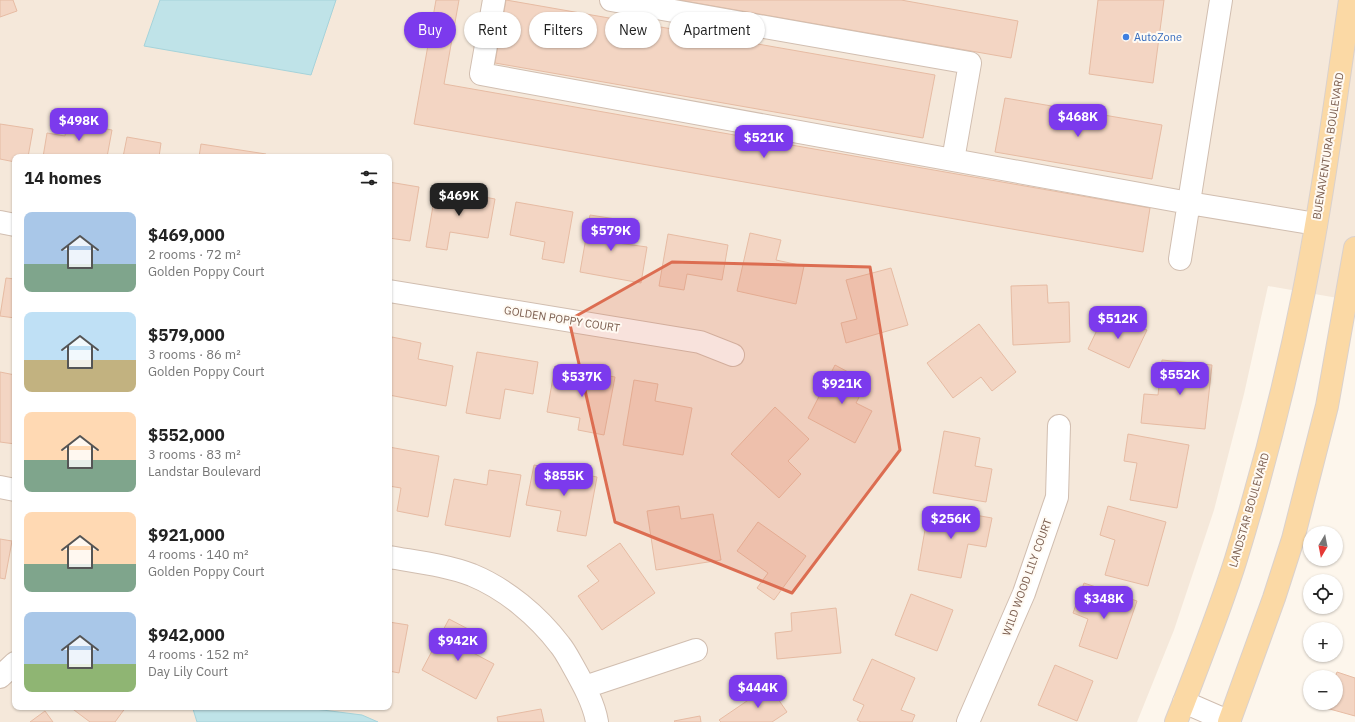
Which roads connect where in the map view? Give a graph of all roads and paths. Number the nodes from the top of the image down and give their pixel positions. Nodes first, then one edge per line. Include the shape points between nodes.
1 (494, 0) edge
2 (611, 0) edge
3 (1221, 0) edge
4 (1350, 0) edge
5 (953, 160) junction
6 (1189, 203) junction
7 (0, 222) edge
8 (12, 224) edge
9 (1316, 224) junction
10 (1355, 248) edge
11 (1180, 259) dead end
12 (1353, 275) edge
13 (392, 291) edge
14 (1304, 292) joint
15 (733, 356) dead end
16 (1059, 426) dead end
17 (0, 487) edge
18 (12, 489) edge
19 (392, 558) edge
20 (696, 650) dead end
21 (12, 665) edge
22 (0, 677) edge
23 (585, 688) junction
24 (1184, 702) junction
25 (597, 722) edge
26 (968, 722) edge
27 (1176, 722) edge
28 (1230, 722) edge

1 - 5 street via 481,74
2 - 5 street via 970,63
3 - 6 street
4 - 9 main road, BUENAVENTURA BOULEVARD
5 - 6 street
6 - 9 street
6 - 11 street
7 - 8 street
9 - 14 main road, BUENAVENTURA BOULEVARD
10 - 12 main road
12 - 28 main road via 1346,299 1327,406 1293,539
13 - 15 street, GOLDEN POPPY COURT via 700,342
14 - 24 main road, LANDSTAR BOULEVARD via 1265,457 1236,560
16 - 26 street, WILD WOOD LILY COURT via 1057,497 1024,593
17 - 18 street
19 - 23 street via 446,567 473,575 499,589 545,627 561,646
20 - 23 street
21 - 22 street
23 - 25 street
24 - 27 main road, LANDSTAR BOULEVARD
24 - 28 street

